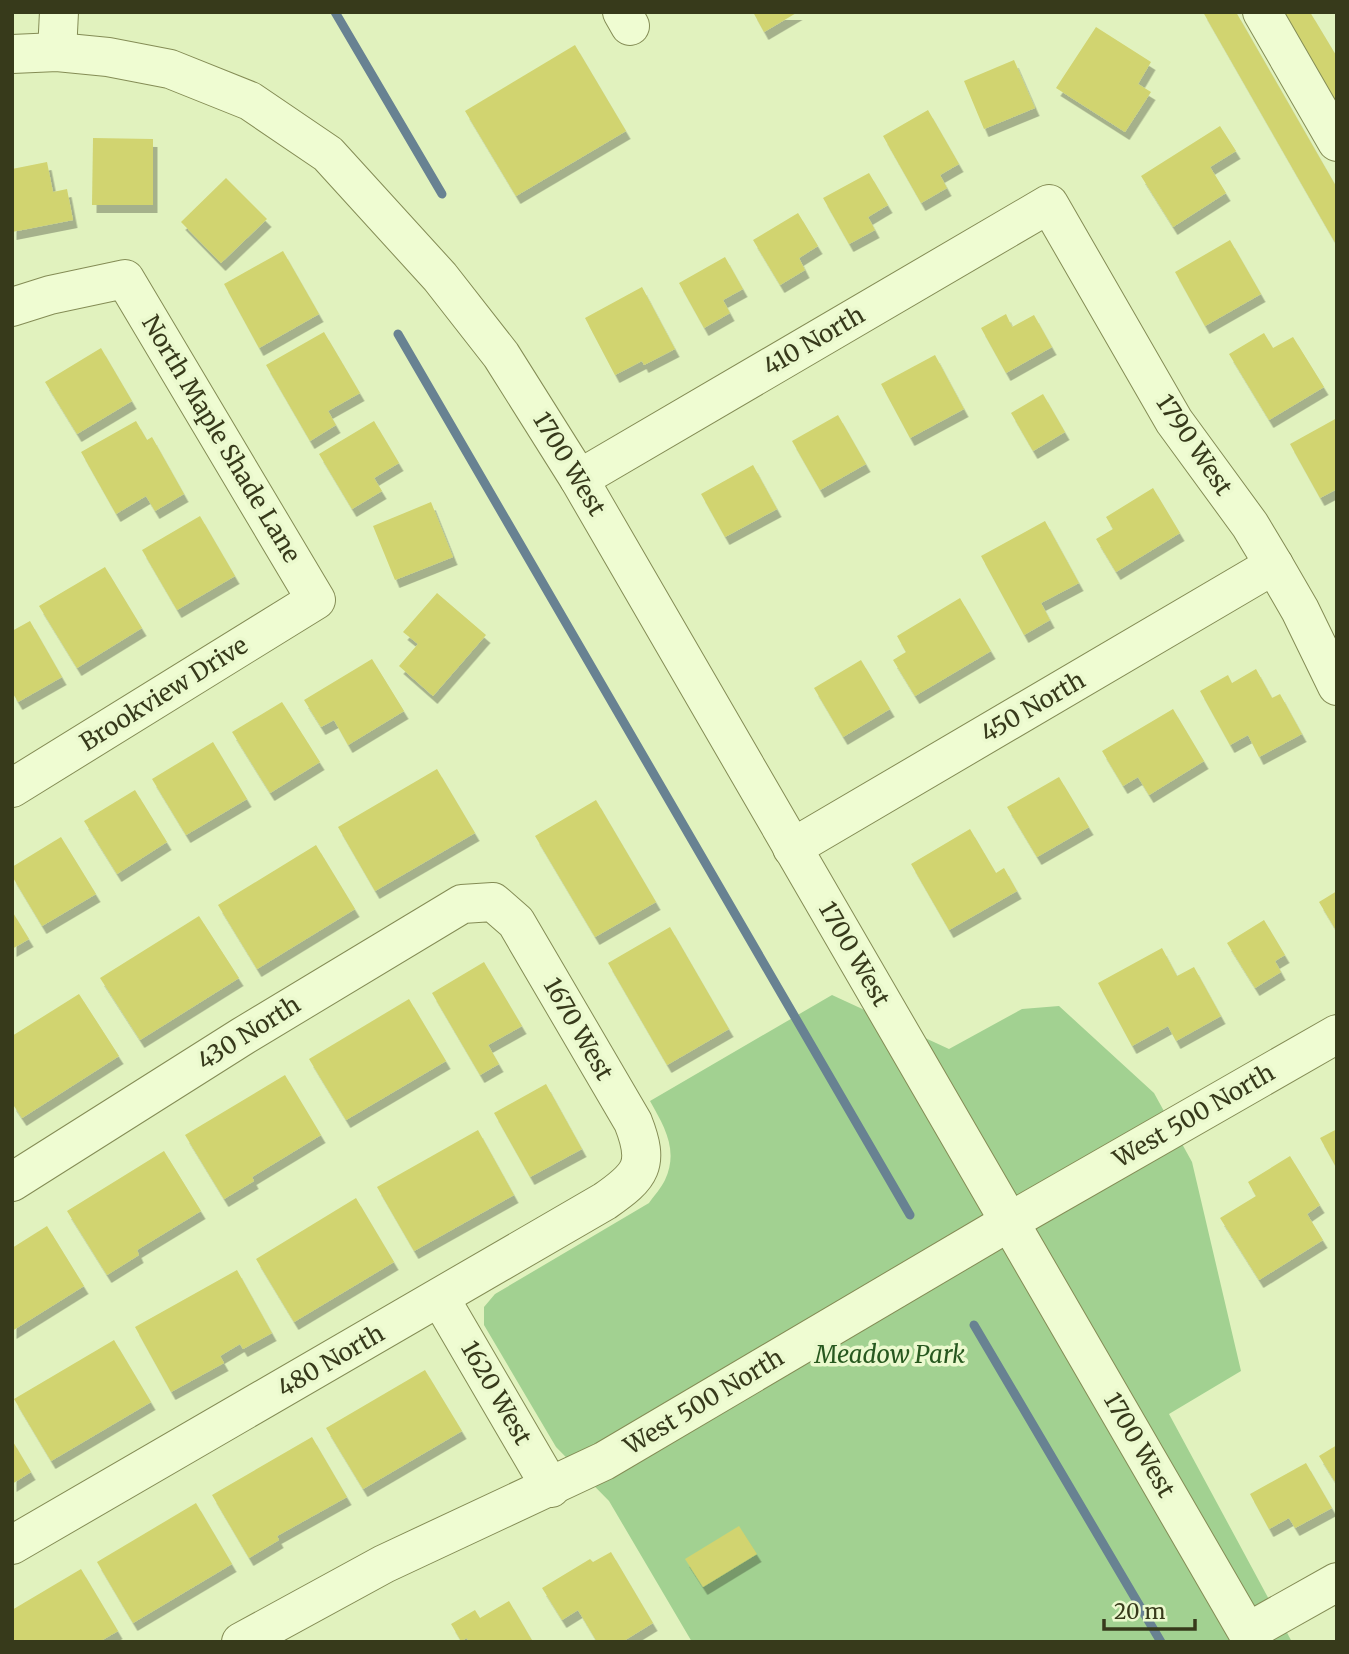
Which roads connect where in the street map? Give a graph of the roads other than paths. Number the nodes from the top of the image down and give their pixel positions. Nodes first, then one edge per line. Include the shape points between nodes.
1 (59, 12) edge
2 (1262, 12) edge
3 (57, 52) junction
4 (12, 54) edge
5 (1337, 142) edge
6 (1049, 204) joint
7 (12, 307) edge
8 (579, 478) junction
9 (1274, 565) junction
10 (316, 600) joint
11 (1337, 686) edge
12 (12, 788) edge
13 (792, 848) junction
14 (493, 902) joint
15 (1337, 1034) edge
16 (641, 1166) joint
17 (12, 1182) edge
18 (1009, 1222) junction
19 (440, 1298) junction
20 (551, 1488) junction
21 (12, 1545) edge
22 (1337, 1582) edge
23 (1250, 1637) edge
24 (241, 1642) edge

1 - 3 street
2 - 5 street
3 - 4 street, 1700 West
3 - 8 street, 1700 West via 170,69 250,101 328,154 440,276 501,355
6 - 8 street, 410 North
6 - 9 street, 1790 West via 1174,421
7 - 10 street, North Maple Shade Lane via 125,279
8 - 13 street, 1700 West
9 - 11 street, 1790 West
9 - 13 street, 450 North
10 - 12 street, Brookview Drive
13 - 18 street, 1700 West
14 - 16 street, 1670 West via 516,922 633,1122 641,1142
14 - 17 street, 430 North via 462,904
15 - 18 street, West 500 North
16 - 19 street, 480 North via 627,1186 605,1201
18 - 20 street, West 500 North
18 - 23 street, 1700 West
19 - 20 street, 1620 West
19 - 21 street, 480 North
20 - 24 street, West 500 North via 384,1564
22 - 23 street

